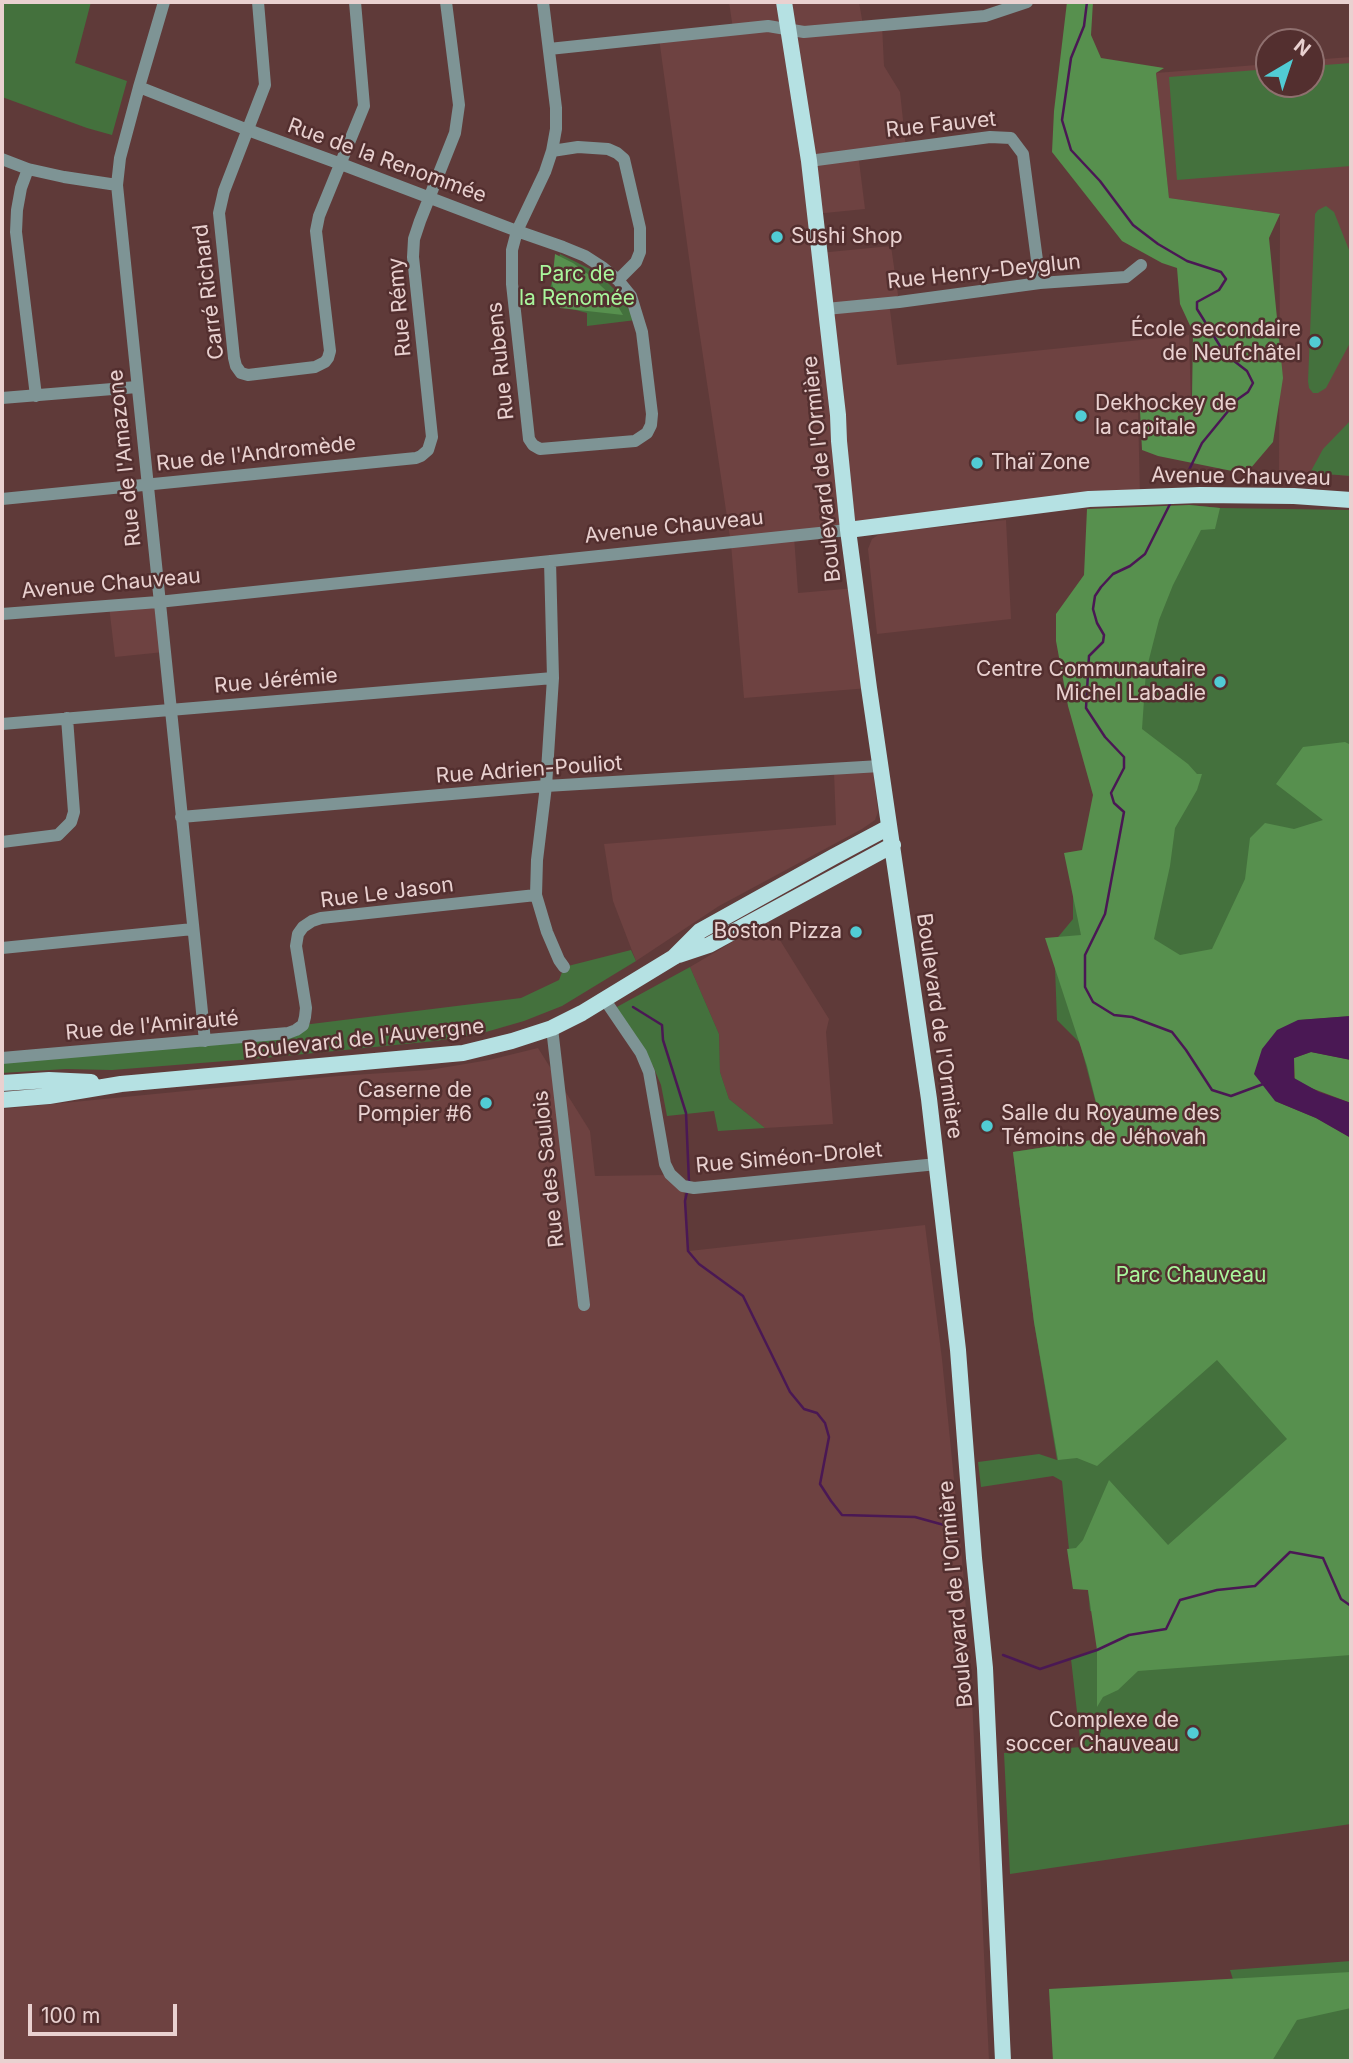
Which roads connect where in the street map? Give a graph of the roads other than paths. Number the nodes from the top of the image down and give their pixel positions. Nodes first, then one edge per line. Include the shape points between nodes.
1 (164, 2) edge
2 (257, 2) edge
3 (355, 2) edge
4 (446, 2) edge
5 (543, 2) edge
6 (784, 2) edge
7 (1027, 2) edge
8 (787, 30) junction
9 (549, 49) junction
10 (139, 87) junction
11 (248, 130) junction
12 (552, 151) junction
13 (2, 159) edge
14 (809, 160) junction
15 (341, 164) junction
16 (28, 169) junction
17 (117, 185) junction
18 (430, 197) junction
19 (517, 231) junction
20 (1141, 265) dead end
21 (618, 280) junction
22 (1040, 283) junction
23 (827, 309) junction
24 (137, 387) junction
25 (36, 396) junction
26 (2, 398) edge
27 (428, 450) joint
28 (148, 484) junction
29 (2, 499) edge
30 (1351, 500) edge
31 (848, 530) junction
32 (550, 561) junction
33 (158, 602) junction
34 (2, 614) edge
35 (553, 678) junction
36 (170, 709) junction
37 (67, 718) junction
38 (2, 724) edge
39 (880, 766) junction
40 (546, 786) junction
41 (181, 817) junction
42 (889, 827) junction
43 (2, 842) edge
44 (893, 845) junction
45 (536, 895) junction
46 (193, 929) junction
47 (2, 948) edge
48 (674, 957) junction
49 (564, 967) dead end
50 (605, 1000) junction
51 (303, 1025) joint
52 (552, 1027) junction
53 (205, 1041) junction
54 (2, 1058) edge
55 (2, 1083) edge
56 (121, 1084) junction
57 (2, 1100) edge
58 (937, 1164) junction
59 (584, 1305) dead end
60 (1003, 2061) edge

1 - 10 street, Rue de l'Amazone
2 - 11 street via 265,85
3 - 15 street via 364,106
4 - 18 street, Rue Rémy via 459,105 453,142
5 - 9 street, Rue Rubens
6 - 8 main road, Boulevard de l'Ormière
7 - 8 street via 985,16
8 - 9 street via 768,26
8 - 14 main road, Boulevard de l'Ormière
9 - 12 street, Rue Rubens via 556,108
10 - 11 street, Rue de la Renommée
10 - 17 street, Rue de l'Amazone
11 - 15 street, Rue de la Renommée
11 - 15 street, Carré Richard via 219,213 234,358 241,373 315,367 328,358 316,231
12 - 19 street, Rue Rubens
12 - 21 street via 608,149 624,159 640,228 640,252
13 - 16 street
14 - 22 street, Rue Fauvet via 1011,138 1023,154
14 - 23 main road, Boulevard de l'Ormière
15 - 18 street, Rue de la Renommée
16 - 17 street
16 - 25 street via 16,232
17 - 24 street, Rue de l'Amazone
18 - 19 street, Rue de la Renommée
18 - 27 street, Rue Rémy via 414,239 432,437
19 - 21 street, Rue de la Renommée via 585,256
19 - 21 street, Rue Rubens via 512,284 527,429 533,446 635,441 647,433 652,414 642,332 631,296
20 - 22 street, Rue Henry-Deyglun via 1126,277
22 - 23 street, Rue Henry-Deyglun
23 - 31 main road, Boulevard de l'Ormière
24 - 25 street
24 - 28 street, Rue de l'Amazone
25 - 26 street
27 - 28 street, Rue de l'Andromède via 416,458
28 - 29 street, Rue de l'Andromède
28 - 33 street, Rue de l'Amazone
30 - 31 main road, Avenue Chauveau via 1227,495 1101,498
31 - 32 street, Avenue Chauveau
31 - 39 main road, Boulevard de l'Ormière
32 - 33 street, Avenue Chauveau
32 - 35 street
33 - 34 street, Avenue Chauveau
33 - 36 street, Rue de l'Amazone
35 - 36 street, Rue Jérémie
35 - 40 street
36 - 37 street, Rue Jérémie
36 - 41 street, Rue de l'Amazone
37 - 38 street, Rue Jérémie
37 - 43 street via 71,822 58,835
39 - 40 street, Rue Adrien-Pouliot
39 - 42 main road, Boulevard de l'Ormière
40 - 41 street, Rue Adrien-Pouliot
40 - 45 street
41 - 46 street, Rue de l'Amazone
42 - 44 main road, Boulevard de l'Ormière
42 - 48 main road, Boulevard de l'Auvergne via 701,931
44 - 48 main road, Boulevard de l'Auvergne via 709,945
44 - 58 main road, Boulevard de l'Ormière
45 - 49 street
45 - 51 street, Rue Le Jason via 313,921 298,934 296,946 306,1008
46 - 47 street
46 - 53 street, Rue de l'Amazone
48 - 50 main road, Boulevard de l'Auvergne
50 - 52 main road, Boulevard de l'Auvergne
50 - 58 street, Rue Siméon-Drolet via 649,1072 665,1164 670,1174 689,1187
51 - 53 street, Rue de l'Amirauté via 288,1033
52 - 56 main road, Boulevard de l'Auvergne via 463,1053
52 - 59 street, Rue des Saulois
53 - 54 street, Rue de l'Amirauté
55 - 56 main road, Boulevard de l'Auvergne
56 - 57 main road, Boulevard de l'Auvergne
58 - 60 main road, Boulevard de l'Ormière via 985,1668

